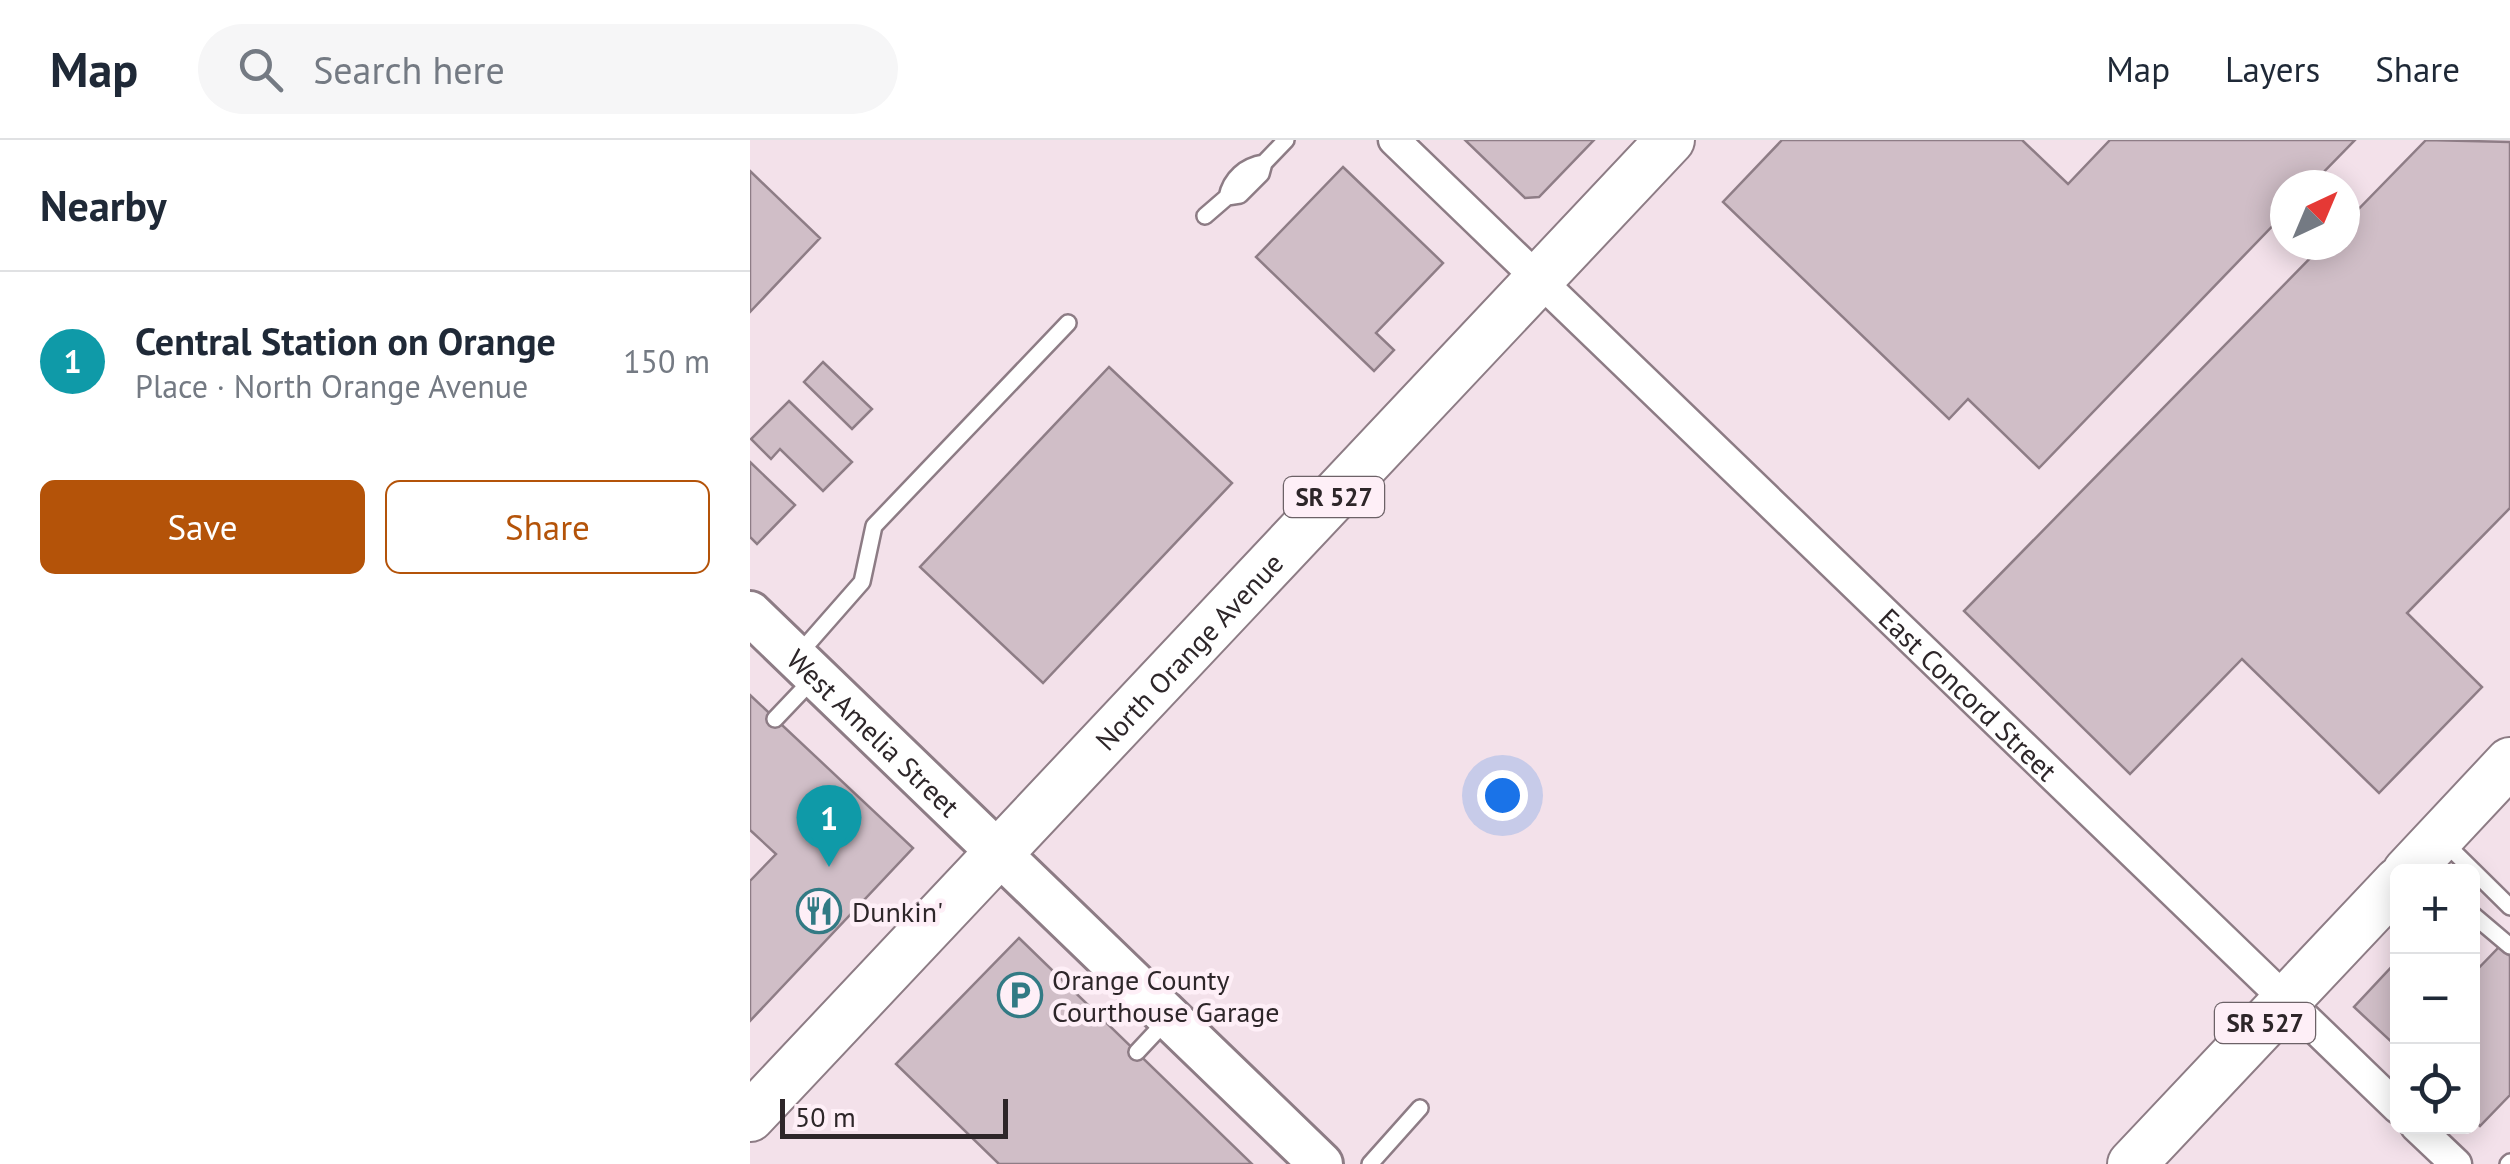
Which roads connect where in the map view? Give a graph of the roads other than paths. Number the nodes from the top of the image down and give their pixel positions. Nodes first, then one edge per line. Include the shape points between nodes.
1 (1286, 140) edge
2 (1394, 140) edge
3 (1670, 140) edge
4 (1205, 216) dead end
5 (1540, 280) junction
6 (1068, 323) dead end
7 (750, 614) edge
8 (805, 667) junction
9 (775, 719) dead end
10 (2510, 762) edge
11 (998, 854) junction
12 (2417, 864) edge
13 (2390, 892) edge
14 (2480, 894) edge
15 (2510, 907) edge
16 (2480, 921) edge
17 (2510, 946) edge
18 (2285, 1002) junction
19 (1169, 1018) junction
20 (1137, 1052) dead end
21 (2390, 1100) edge
22 (1420, 1108) dead end
23 (750, 1117) edge
24 (2424, 1134) edge
25 (1320, 1164) edge
26 (1370, 1164) edge
27 (2132, 1164) edge
28 (2456, 1164) edge

1 - 4 lane via 1230,184 1227,197
2 - 5 street, East Concord Street
3 - 5 main road, North Orange Avenue / SR 527
5 - 11 main road, North Orange Avenue / SR 527
5 - 18 street, East Concord Street
6 - 8 lane via 874,526 862,582
7 - 8 street, West Amelia Street
8 - 9 lane
8 - 11 street, West Amelia Street
10 - 12 main road, SR 527
11 - 19 street, West Amelia Street
11 - 23 main road, North Orange Avenue / SR 527
13 - 18 main road, SR 527
14 - 15 lane
16 - 17 lane
18 - 21 street, East Concord Street
18 - 27 main road, SR 527
19 - 20 lane
19 - 25 street, West Amelia Street
22 - 26 lane
24 - 28 street

